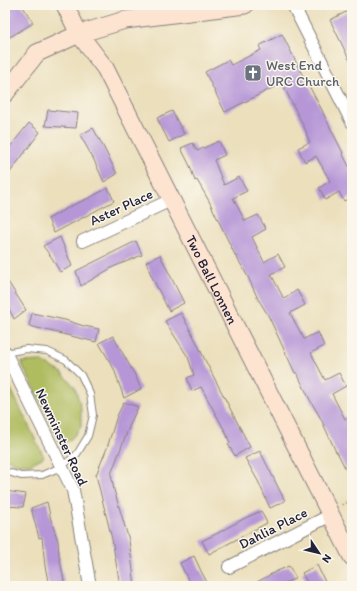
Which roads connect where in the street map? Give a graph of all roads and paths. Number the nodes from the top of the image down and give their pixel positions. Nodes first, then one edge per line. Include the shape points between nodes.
1 (65, 5) edge
2 (246, 5) edge
3 (293, 5) edge
4 (78, 34) junction
5 (5, 94) edge
6 (352, 122) edge
7 (171, 200) junction
8 (83, 241) dead end
9 (5, 353) edge
10 (61, 467) junction
11 (5, 471) edge
12 (331, 515) junction
13 (352, 557) edge
14 (229, 567) dead end
15 (90, 586) edge

1 - 4 main road, Two Ball Lonnen
2 - 4 main road via 125,20
3 - 6 street
4 - 5 main road via 37,53
4 - 7 main road, Two Ball Lonnen via 105,68
7 - 8 street, Aster Place
7 - 12 main road, Two Ball Lonnen
9 - 10 street, Newminster Road
9 - 10 lane via 26,349 47,351 66,360 81,375 90,394 93,415 88,436 78,454
10 - 11 lane via 42,475 21,476
10 - 15 street, Newminster Road via 73,490
12 - 13 main road, Two Ball Lonnen
12 - 14 street, Dahlia Place

